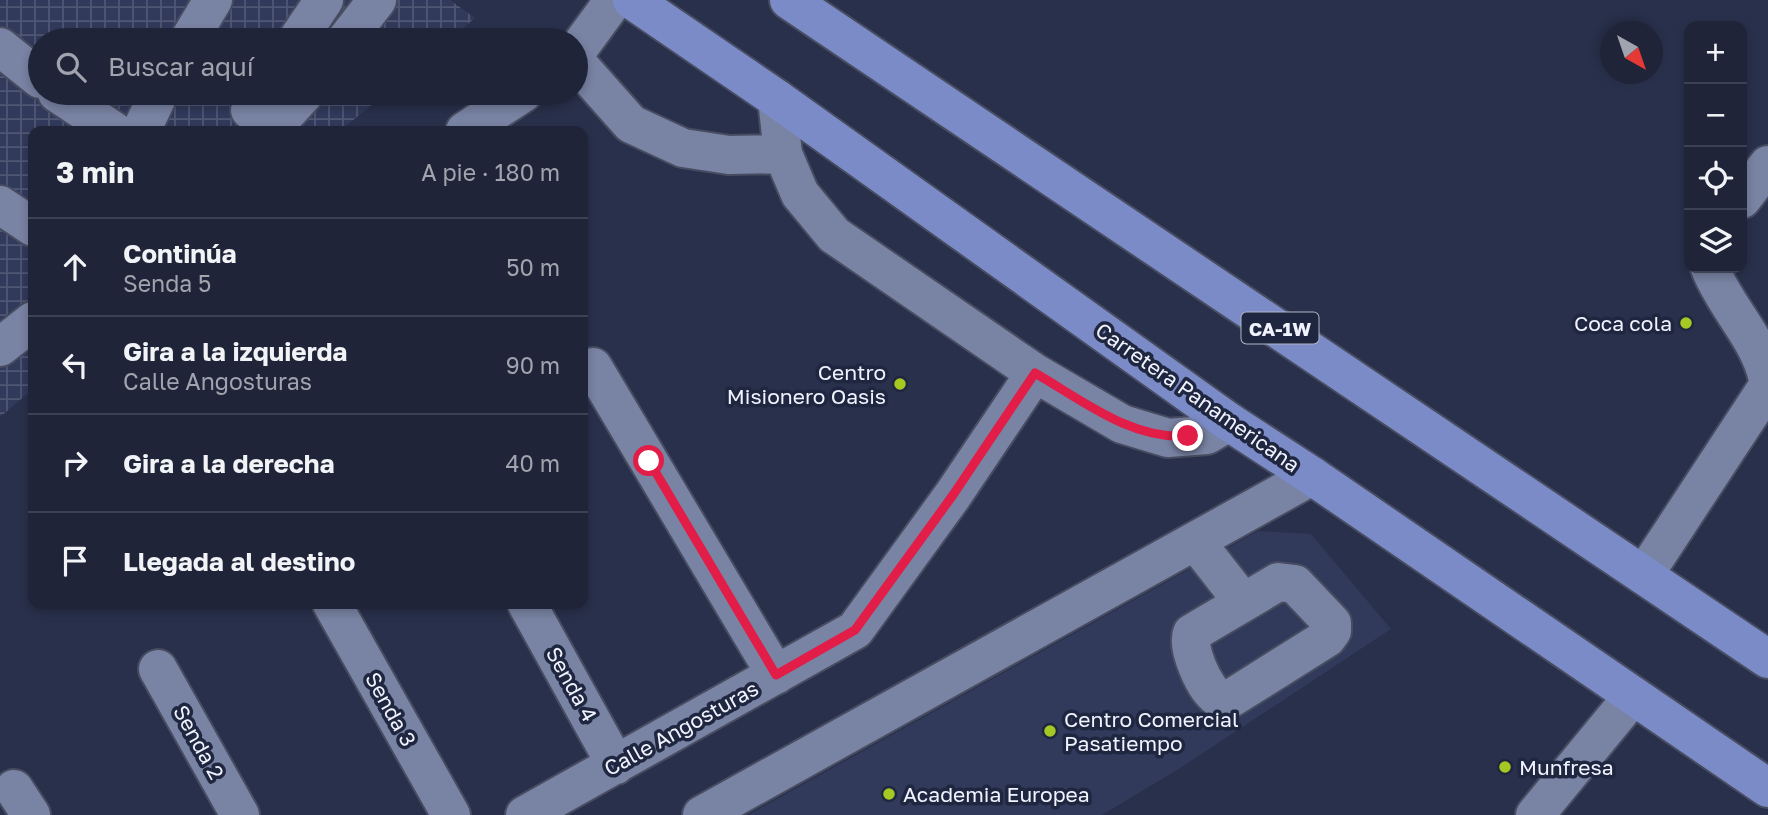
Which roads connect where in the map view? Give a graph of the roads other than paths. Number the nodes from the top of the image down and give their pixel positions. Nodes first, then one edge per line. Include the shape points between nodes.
1 (213, 0) edge
2 (324, 0) edge
3 (377, 0) edge
4 (614, 0) edge
5 (632, 0) edge
6 (789, 0) edge
7 (196, 28) edge
8 (305, 28) edge
9 (355, 28) edge
10 (588, 36) edge
11 (0, 47) edge
12 (28, 69) edge
13 (588, 76) edge
14 (777, 99) junction
15 (75, 105) edge
16 (153, 105) edge
17 (106, 126) edge
18 (143, 126) edge
19 (783, 154) junction
20 (1768, 165) edge
21 (1747, 192) edge
22 (0, 205) edge
23 (28, 224) edge
24 (1712, 273) edge
25 (28, 325) edge
26 (0, 347) edge
27 (593, 367) dead end
28 (1035, 373) junction
29 (1768, 380) edge
30 (1768, 386) edge
31 (1229, 422) junction
32 (1312, 476) junction
33 (1196, 542) junction
34 (1644, 575) junction
35 (1243, 602) dead end
36 (335, 609) edge
37 (530, 609) edge
38 (1768, 659) edge
39 (158, 669) dead end
40 (776, 675) junction
41 (1633, 696) junction
42 (616, 765) junction
43 (1768, 788) edge
44 (240, 815) edge
45 (451, 815) edge
46 (525, 815) edge
47 (702, 815) edge
48 (1535, 815) edge

1 - 7 street
2 - 8 street
3 - 9 street
4 - 10 street
5 - 14 highway, Carretera Panamericana
6 - 34 highway, CA-1W
11 - 12 street
13 - 19 street via 631,124 683,148 729,155
14 - 19 street
14 - 31 highway, Carretera Panamericana
15 - 17 street
16 - 18 street
19 - 28 street via 800,194 834,235
20 - 21 street
22 - 23 street
24 - 29 street via 1765,363
25 - 26 street
27 - 40 street
28 - 31 street via 1122,424 1168,438 1207,435
28 - 40 street, Calle Angosturas via 855,630
30 - 34 street
31 - 32 highway, Carretera Panamericana
32 - 33 street
32 - 41 highway, Carretera Panamericana
33 - 35 street
33 - 47 street
34 - 38 highway, CA-1W
36 - 45 street, Senda 3
37 - 42 street, Senda 4
39 - 44 street, Senda 2
40 - 42 street, Calle Angosturas
41 - 43 highway, Carretera Panamericana
41 - 48 street
42 - 46 street, Calle Angosturas

